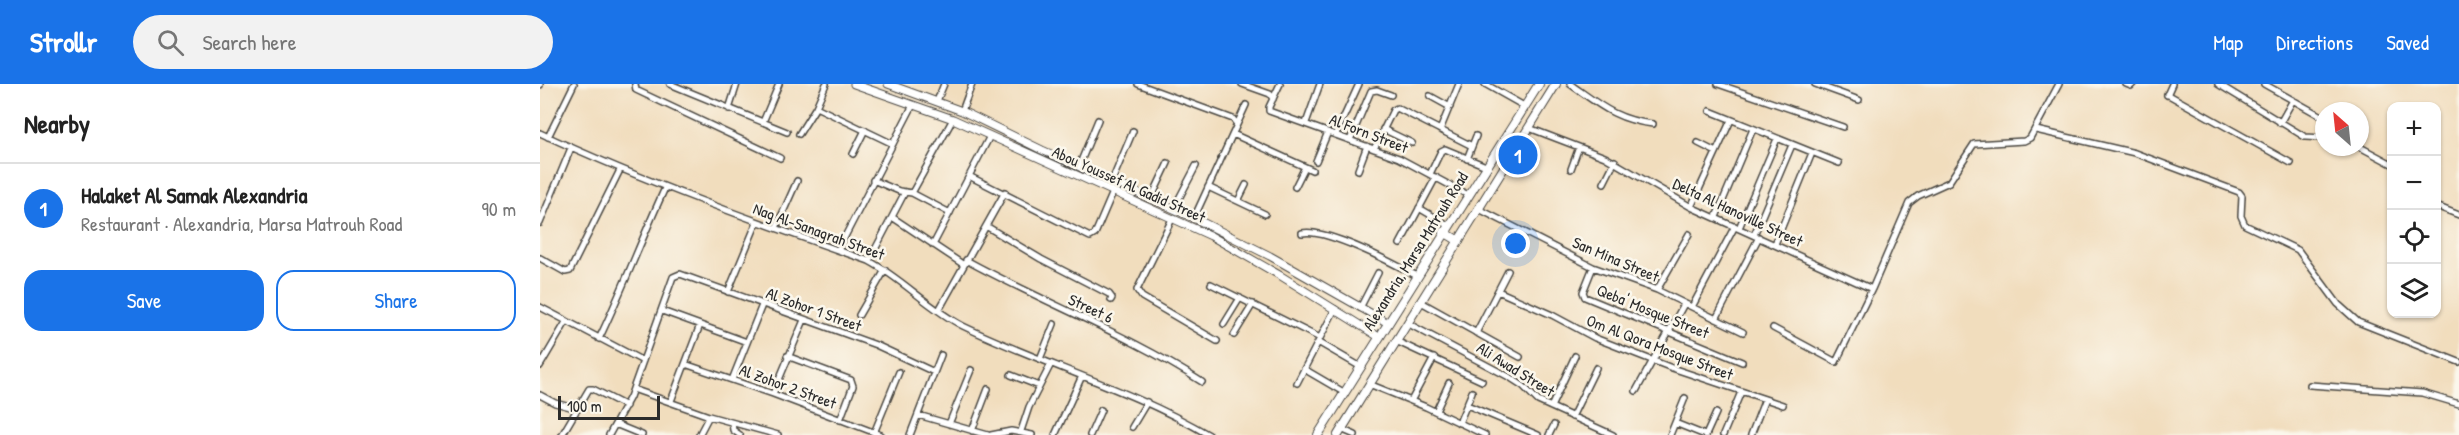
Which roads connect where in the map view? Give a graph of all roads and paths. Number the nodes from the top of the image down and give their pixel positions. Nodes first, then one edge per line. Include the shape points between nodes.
1 (574, 84) edge
2 (635, 84) edge
3 (670, 84) edge
4 (737, 84) edge
5 (778, 84) edge
6 (826, 84) edge
7 (854, 84) edge
8 (888, 84) edge
9 (944, 84) edge
10 (972, 84) edge
11 (1138, 84) edge
12 (1244, 84) edge
13 (1280, 84) edge
14 (1320, 84) edge
15 (1359, 84) edge
16 (1459, 84) edge
17 (1485, 84) edge
18 (1539, 84) edge
19 (1556, 84) edge
20 (1570, 84) edge
21 (1718, 84) edge
22 (1815, 84) edge
23 (2060, 84) edge
24 (2126, 84) edge
25 (2133, 84) edge
26 (2172, 84) edge
27 (2218, 84) edge
28 (2264, 84) edge
29 (899, 86) edge
30 (1391, 95) dead end
31 (1430, 96) dead end
32 (1273, 99) junction
33 (1858, 100) dead end
34 (2293, 100) junction
35 (937, 101) junction
36 (913, 105) junction
37 (1246, 105) dead end
38 (1524, 106) junction
39 (816, 107) junction
40 (1450, 107) junction
41 (729, 109) junction
42 (962, 111) junction
43 (1710, 111) dead end
44 (2315, 113) edge
45 (953, 119) junction
46 (1098, 120) dead end
47 (1731, 120) junction
48 (763, 122) junction
49 (1236, 123) junction
50 (1306, 123) junction
51 (2280, 123) junction
52 (1653, 124) dead end
53 (1843, 127) dead end
54 (1529, 128) junction
55 (1383, 129) junction
56 (1753, 129) junction
57 (865, 130) junction
58 (1440, 130) junction
59 (2036, 130) junction
60 (1133, 131) dead end
61 (787, 132) dead end
62 (1328, 132) junction
63 (540, 133) edge
64 (799, 134) dead end
65 (1233, 134) junction
66 (1336, 134) junction
67 (990, 136) junction
68 (1476, 136) dead end
69 (548, 137) junction
70 (2315, 138) edge
71 (1777, 139) junction
72 (1350, 140) junction
73 (1412, 143) dead end
74 (1698, 143) dead end
75 (893, 144) junction
76 (1792, 145) junction
77 (1367, 146) junction
78 (1472, 146) junction
79 (1579, 147) junction
80 (571, 148) junction
81 (1374, 149) junction
82 (1042, 150) junction
83 (1716, 152) junction
84 (2369, 152) edge
85 (1812, 153) junction
86 (853, 154) dead end
87 (780, 158) dead end
88 (1038, 159) junction
89 (1467, 159) junction
90 (1316, 161) dead end
91 (1615, 162) junction
92 (2387, 162) edge
93 (1168, 163) dead end
94 (1839, 163) dead end
95 (2291, 163) dead end
96 (1078, 166) junction
97 (1196, 166) dead end
98 (1486, 166) junction
99 (1571, 169) dead end
100 (620, 170) junction
101 (1358, 170) dead end
102 (1433, 175) junction
103 (969, 176) junction
104 (873, 180) junction
105 (797, 181) dead end
106 (1112, 181) junction
107 (1604, 183) dead end
108 (1246, 185) dead end
109 (1208, 187) junction
110 (1295, 187) dead end
111 (665, 188) junction
112 (905, 192) junction
113 (1005, 192) junction
114 (1113, 192) junction
115 (912, 193) junction
116 (1468, 195) junction
117 (1151, 199) junction
118 (1238, 201) junction
119 (1691, 207) junction
120 (1174, 208) junction
121 (1419, 208) junction
122 (2441, 208) edge
123 (1479, 209) junction
124 (950, 213) junction
125 (1264, 214) dead end
126 (2459, 215) edge
127 (892, 217) junction
128 (1716, 217) junction
129 (1194, 218) junction
130 (1172, 219) junction
131 (757, 222) junction
132 (540, 224) edge
133 (986, 226) junction
134 (1737, 227) junction
135 (776, 228) junction
136 (1446, 229) junction
137 (1302, 233) dead end
138 (1689, 234) dead end
139 (1756, 236) junction
140 (1459, 241) junction
141 (1400, 243) dead end
142 (1775, 244) junction
143 (933, 245) junction
144 (838, 250) junction
145 (540, 258) edge
146 (869, 261) junction
147 (965, 263) junction
148 (1593, 267) junction
149 (885, 270) junction
150 (1508, 272) dead end
151 (1378, 273) dead end
152 (1417, 276) junction
153 (1211, 284) dead end
154 (1657, 290) junction
155 (1872, 290) junction
156 (1498, 291) junction
157 (728, 292) junction
158 (1240, 298) junction
159 (1111, 300) dead end
160 (1421, 302) junction
161 (1253, 304) junction
162 (1684, 304) junction
163 (762, 305) junction
164 (540, 307) edge
165 (1692, 307) junction
166 (1360, 308) junction
167 (1335, 309) junction
168 (939, 310) junction
169 (662, 311) junction
170 (859, 315) dead end
171 (1716, 319) junction
172 (804, 320) junction
173 (566, 322) junction
174 (1388, 323) junction
175 (1407, 323) junction
176 (1054, 324) dead end
177 (1224, 324) dead end
178 (700, 325) junction
179 (1773, 328) dead end
180 (1670, 331) junction
181 (1743, 332) dead end
182 (1476, 333) junction
183 (1234, 334) dead end
184 (1379, 337) junction
185 (599, 339) junction
186 (1319, 340) junction
187 (1396, 340) junction
188 (1217, 341) dead end
189 (747, 342) junction
190 (941, 355) dead end
191 (787, 356) junction
192 (1575, 356) dead end
193 (1520, 357) dead end
194 (1434, 358) junction
195 (1040, 359) junction
196 (1653, 360) junction
197 (643, 361) junction
198 (1742, 362) dead end
199 (2459, 362) edge
200 (685, 364) junction
201 (1051, 364) junction
202 (540, 366) edge
203 (1361, 367) junction
204 (1596, 368) dead end
205 (1304, 369) junction
206 (971, 370) dead end
207 (899, 372) dead end
208 (934, 372) junction
209 (1011, 375) dead end
210 (1082, 376) junction
211 (732, 380) junction
212 (1482, 381) dead end
213 (1202, 382) dead end
214 (1297, 383) dead end
215 (1449, 383) dead end
216 (1369, 384) junction
217 (1038, 386) junction
218 (2310, 386) dead end
219 (633, 388) junction
220 (987, 390) dead end
221 (1636, 391) dead end
222 (1472, 392) dead end
223 (1741, 392) junction
224 (1345, 393) junction
225 (773, 394) junction
226 (540, 395) edge
227 (1685, 398) dead end
228 (1765, 399) junction
229 (671, 401) junction
230 (1411, 401) junction
231 (1147, 402) junction
232 (2459, 404) edge
233 (1467, 405) junction
234 (1783, 405) dead end
235 (626, 406) junction
236 (1551, 407) junction
237 (578, 409) junction
238 (1101, 410) dead end
239 (1436, 411) junction
240 (1716, 413) dead end
241 (918, 415) junction
242 (709, 416) junction
243 (1572, 417) junction
244 (840, 420) junction
245 (732, 423) junction
246 (1459, 423) junction
247 (1675, 423) junction
248 (615, 424) junction
249 (949, 424) junction
250 (1554, 425) dead end
251 (1132, 427) dead end
252 (972, 431) junction
253 (1021, 432) junction
254 (1340, 432) edge
255 (874, 433) junction
256 (562, 435) edge
257 (609, 435) edge
258 (642, 435) edge
259 (699, 435) edge
260 (741, 435) edge
261 (778, 435) edge
262 (882, 435) edge
263 (910, 435) edge
264 (990, 435) edge
265 (1032, 435) edge
266 (1055, 435) edge
267 (1090, 435) edge
268 (1209, 435) edge
269 (1318, 435) edge
270 (1355, 435) edge
271 (1485, 435) edge
272 (1538, 435) edge
273 (1549, 435) edge
274 (1613, 435) edge
275 (1670, 435) edge
276 (1705, 435) edge
277 (1723, 435) edge
278 (1751, 435) edge

1 - 69 street
2 - 87 street via 636,90
3 - 41 street
4 - 41 street
5 - 48 street
6 - 39 street
7 - 36 street, Abou Youssef Al Gadid Street
8 - 29 street, Abou Youssef Al Gadid Street
9 - 35 street
10 - 42 street
11 - 49 street
12 - 32 street
13 - 32 street
14 - 50 street
15 - 66 street
16 - 40 street
17 - 38 street
18 - 38 main road, Alexandria, Marsa Matrouh Road
19 - 54 main road, Alexandria, Marsa Matrouh Road
20 - 52 street via 1617,116
21 - 53 street
22 - 33 street
23 - 59 street
24 - 25 street
26 - 95 street via 2167,96
27 - 51 street
28 - 34 street
29 - 35 street, Abou Youssef Al Gadid Street
30 - 72 street via 1371,91
31 - 40 street
32 - 50 street, Al Forn Street via 1269,111
34 - 44 street
34 - 51 street
35 - 42 street, Abou Youssef Al Gadid Street
36 - 45 street, Abou Youssef Al Gadid Street
36 - 75 street
37 - 49 street
38 - 98 main road, Alexandria, Marsa Matrouh Road
39 - 57 street
39 - 64 street
40 - 58 street
41 - 48 street
42 - 82 street, Abou Youssef Al Gadid Street
43 - 47 street
45 - 67 street, Abou Youssef Al Gadid Street
45 - 115 street
46 - 96 street
47 - 56 street
47 - 83 street
48 - 61 street
49 - 65 street
50 - 62 street, Al Forn Street
51 - 70 street via 2305,137
54 - 79 street, Delta Al Hanoville Street
54 - 123 main road, Alexandria, Marsa Matrouh Road
55 - 58 street via 1396,108
55 - 73 street
55 - 81 street
56 - 71 street
56 - 128 street
57 - 75 street
57 - 86 street
58 - 78 street
59 - 155 street via 2024,141 1974,144 1949,182 1914,198
59 - 199 street via 2135,153 2239,192 2241,216 2246,225 2298,250 2338,304 2358,322
60 - 106 street
62 - 66 street, Al Forn Street
62 - 90 street
63 - 69 street, Nag Al-Sanagrah Street
65 - 109 street
65 - 110 street via 1309,168
66 - 72 street, Al Forn Street
67 - 88 street, Abou Youssef Al Gadid Street
67 - 103 street
68 - 78 street
69 - 80 street, Nag Al-Sanagrah Street
71 - 76 street
71 - 134 street
72 - 77 street, Al Forn Street
74 - 83 street
75 - 104 street
76 - 85 street
76 - 139 street
77 - 81 street, Al Forn Street
77 - 101 street
78 - 89 street
79 - 91 street, Delta Al Hanoville Street
79 - 99 street
80 - 100 street, Nag Al-Sanagrah Street
80 - 132 street
81 - 102 street, Al Forn Street
82 - 88 street
82 - 96 street, Abou Youssef Al Gadid Street
83 - 119 street
84 - 92 street
85 - 94 street
85 - 142 street
88 - 114 street, Abou Youssef Al Gadid Street
89 - 98 street
89 - 102 street via 1443,150
91 - 107 street
91 - 119 street, Delta Al Hanoville Street
93 - 117 street
96 - 106 street, Abou Youssef Al Gadid Street
97 - 120 street
98 - 116 main road, Alexandria, Marsa Matrouh Road
100 - 111 street, Nag Al-Sanagrah Street
100 - 145 street via 570,271
102 - 116 street, Al Forn Street
102 - 121 street
103 - 113 street
103 - 124 street
104 - 112 street
104 - 144 street
105 - 135 street
106 - 117 street, Abou Youssef Al Gadid Street
108 - 118 street
109 - 118 street
109 - 129 street
111 - 131 street, Nag Al-Sanagrah Street
111 - 185 street
112 - 115 street
112 - 127 street
113 - 114 street via 1090,237 1095,234
113 - 133 street
114 - 130 street, Abou Youssef Al Gadid Street
115 - 124 street
116 - 136 main road, Alexandria, Marsa Matrouh Road
117 - 120 street, Abou Youssef Al Gadid Street
118 - 125 street
119 - 128 street, Delta Al Hanoville Street
120 - 129 street, Abou Youssef Al Gadid Street
121 - 136 street
121 - 141 street
122 - 126 street
123 - 140 main road, Alexandria, Marsa Matrouh Road
123 - 148 street, San Mina Street
124 - 143 street
127 - 143 street, Street 6
127 - 146 street
128 - 134 street, Delta Al Hanoville Street
129 - 166 street, Abou Youssef Al Gadid Street
130 - 167 street, Abou Youssef Al Gadid Street via 1240,252
130 - 188 street via 1137,290 1142,297
131 - 135 street, Nag Al-Sanagrah Street
131 - 157 street
133 - 147 street
133 - 159 street via 1110,294
134 - 139 street, Delta Al Hanoville Street
134 - 165 street
135 - 144 street, Nag Al-Sanagrah Street
136 - 140 main road
136 - 152 main road, Alexandria, Marsa Matrouh Road
137 - 152 street via 1328,237
138 - 154 street
139 - 142 street, Delta Al Hanoville Street
139 - 171 street
140 - 160 main road, Alexandria, Marsa Matrouh Road
142 - 155 street, Delta Al Hanoville Street
143 - 147 street, Street 6
144 - 146 street, Nag Al-Sanagrah Street
146 - 149 street, Nag Al-Sanagrah Street
147 - 168 street
147 - 213 street, Street 6 via 1161,356
148 - 154 street, San Mina Street
148 - 180 street, Qeba' Mosque Street via 1583,292 1585,297
149 - 168 street, Nag Al-Sanagrah Street
149 - 170 street
150 - 156 street
151 - 166 street
152 - 174 main road, Alexandria, Marsa Matrouh Road
153 - 158 street
154 - 162 street, San Mina Street
155 - 179 street via 1836,362
156 - 182 street
156 - 196 street, Om Al Qora Mosque Street via 1584,334
157 - 163 street, Al Zohor 1 Street
157 - 169 street, Al Zohor 1 Street via 683,275 673,277
158 - 161 street
158 - 177 street
160 - 175 main road, Alexandria, Marsa Matrouh Road
160 - 182 street
161 - 183 street
161 - 186 street
162 - 165 street, San Mina Street
162 - 180 street
163 - 172 street, Al Zohor 1 Street
163 - 189 street
164 - 173 street
165 - 171 street, San Mina Street
166 - 174 street, Abou Youssef Al Gadid Street
167 - 184 street, Abou Youssef Al Gadid Street
167 - 186 street
168 - 195 street, Nag Al-Sanagrah Street via 960,324
169 - 178 street
169 - 197 street
171 - 181 street, San Mina Street
172 - 191 street
172 - 208 street, Al Zohor 1 Street via 876,345
173 - 185 street
173 - 202 street
174 - 184 main road, Alexandria, Marsa Matrouh Road
175 - 187 main road, Alexandria, Marsa Matrouh Road
175 - 236 street, Ali Awad Street via 1509,377
176 - 195 street
178 - 189 street
178 - 200 street
180 - 196 street
180 - 198 street, Qeba' Mosque Street
182 - 193 street
184 - 203 main road, Alexandria, Marsa Matrouh Road
185 - 197 street
186 - 203 street
186 - 205 street
187 - 194 street
187 - 216 main road, Alexandria, Marsa Matrouh Road
189 - 211 street
190 - 208 street
191 - 225 street
191 - 244 street via 849,378 853,386
192 - 236 street
194 - 212 street
194 - 230 street
195 - 201 street, Nag Al-Sanagrah Street
196 - 221 street
196 - 223 street, Om Al Qora Mosque Street
197 - 219 street
200 - 211 street, Al Zohor 2 Street
200 - 229 street
201 - 210 street, Nag Al-Sanagrah Street
201 - 217 street
203 - 224 main road, Alexandria, Marsa Matrouh Road
204 - 243 street
205 - 214 street
205 - 224 street
206 - 249 street
207 - 255 street
208 - 241 street
209 - 217 street
210 - 231 street, Nag Al-Sanagrah Street
210 - 266 street
211 - 225 street, Al Zohor 2 Street
215 - 239 street
216 - 230 street
216 - 254 main road, Alexandria, Marsa Matrouh Road
217 - 253 street
218 - 232 street via 2422,393
219 - 229 street
219 - 235 street
220 - 252 street
222 - 233 street
223 - 228 street, Om Al Qora Mosque Street
223 - 277 street
224 - 269 main road, Alexandria, Marsa Matrouh Road
225 - 244 street, Al Zohor 2 Street
226 - 237 street
227 - 247 street
228 - 234 street, Om Al Qora Mosque Street
228 - 278 street
229 - 242 street
230 - 239 street
231 - 251 street
231 - 268 street, Nag Al-Sanagrah Street
233 - 246 street
233 - 272 street
235 - 237 street via 593,389 586,391
235 - 248 street
236 - 243 street, Ali Awad Street
237 - 256 street
238 - 267 street
239 - 246 street
240 - 276 street
241 - 249 street
241 - 263 street
242 - 245 street
242 - 259 street
243 - 274 street, Ali Awad Street
244 - 255 street, Al Zohor 2 Street
245 - 260 street via 733,430
245 - 261 street
246 - 271 street
247 - 275 street
247 - 276 street
248 - 257 street
248 - 258 street
249 - 252 street
250 - 273 street
252 - 264 street
253 - 264 street
253 - 265 street
254 - 270 street
255 - 262 street, Al Zohor 2 Street

